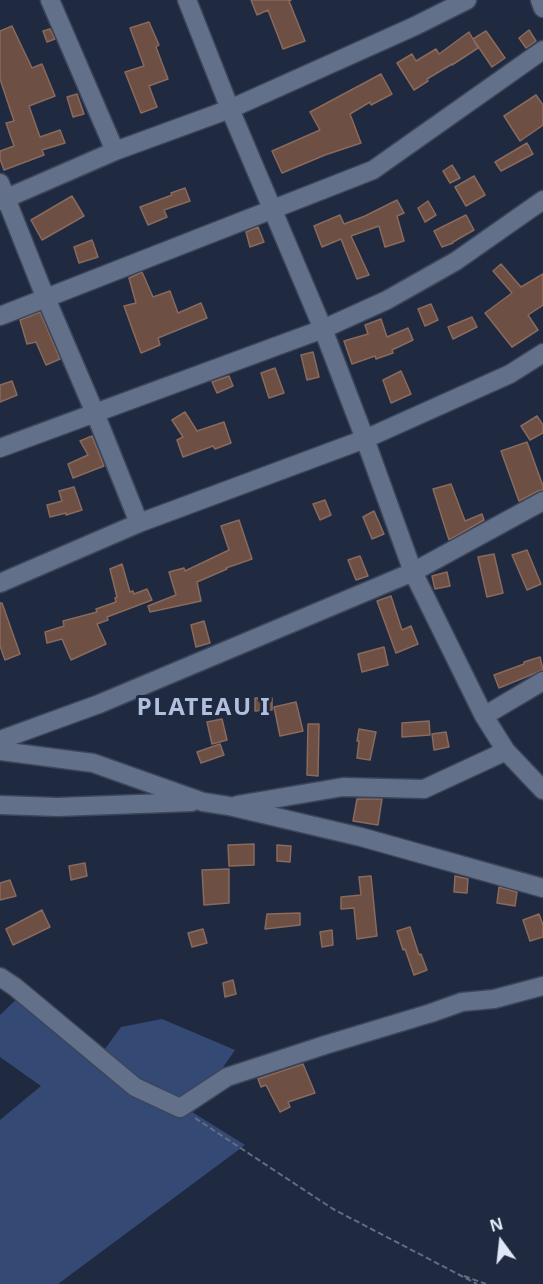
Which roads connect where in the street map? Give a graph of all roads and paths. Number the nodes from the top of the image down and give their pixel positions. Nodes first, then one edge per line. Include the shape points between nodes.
1 (50, 0) edge
2 (187, 0) edge
3 (467, 0) edge
4 (540, 0) edge
5 (543, 8) edge
6 (543, 50) edge
7 (230, 109) junction
8 (115, 151) junction
9 (2, 194) edge
10 (543, 200) edge
11 (273, 210) junction
12 (45, 298) junction
13 (0, 316) edge
14 (323, 329) junction
15 (543, 353) edge
16 (95, 413) junction
17 (365, 440) junction
18 (0, 448) edge
19 (543, 501) edge
20 (139, 523) junction
21 (413, 572) junction
22 (0, 583) edge
23 (543, 681) edge
24 (484, 716) junction
25 (0, 740) edge
26 (0, 751) edge
27 (506, 751) junction
28 (543, 790) edge
29 (203, 802) junction
30 (0, 805) edge
31 (229, 806) junction
32 (543, 888) edge
33 (0, 977) edge
34 (543, 986) edge
35 (180, 1108) junction
36 (456, 1274) junction
37 (477, 1284) edge
38 (486, 1284) edge

1 - 8 street
2 - 7 street
3 - 7 street
4 - 5 street
6 - 11 street via 373,170
7 - 8 street
7 - 11 street
8 - 9 street
9 - 12 street
10 - 14 street via 456,261 387,300
11 - 12 street
11 - 14 street
12 - 13 street
12 - 16 street
14 - 16 street
14 - 17 street
15 - 17 street via 510,374
16 - 18 street
16 - 20 street
17 - 20 street
17 - 21 street
19 - 21 street
20 - 22 street
21 - 24 street
21 - 25 street via 99,704
23 - 24 street
24 - 27 street
26 - 29 street via 93,763
27 - 28 street
27 - 31 street via 424,789 343,787
29 - 30 street
29 - 31 street
31 - 32 street via 361,837
33 - 35 street via 135,1088
34 - 35 street via 494,999 462,1002 227,1077
35 - 36 path via 333,1209
36 - 37 path
36 - 38 path

